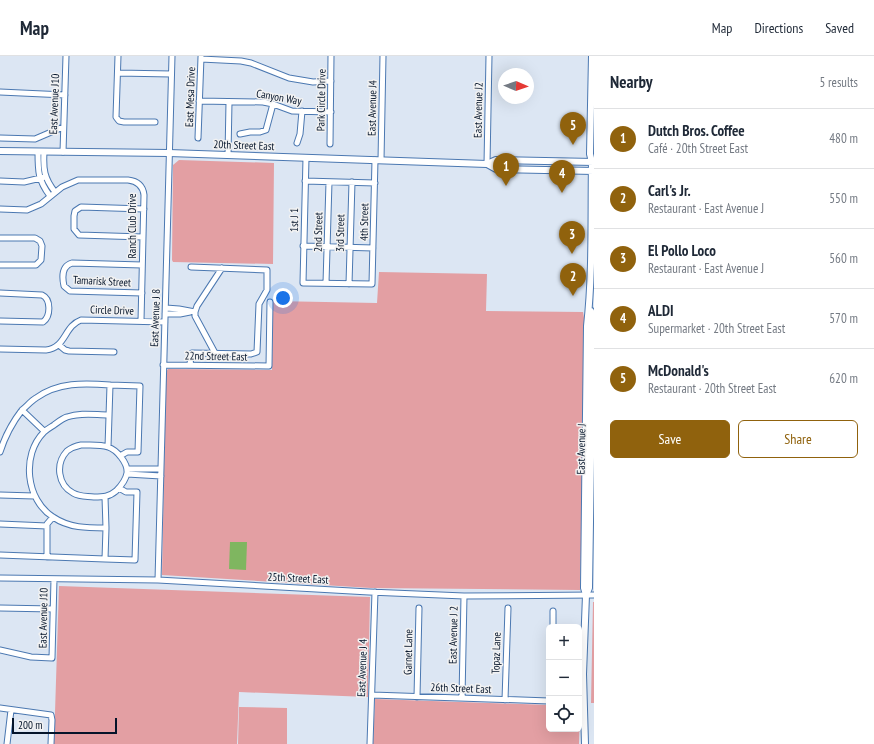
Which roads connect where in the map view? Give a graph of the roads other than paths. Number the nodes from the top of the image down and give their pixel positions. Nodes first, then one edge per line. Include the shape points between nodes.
1 (66, 56) edge
2 (118, 56) edge
3 (172, 56) edge
4 (332, 56) edge
5 (383, 56) edge
6 (489, 56) edge
7 (592, 56) edge
8 (201, 58) edge
9 (242, 58) edge
10 (118, 73) junction
11 (171, 74) junction
12 (331, 81) junction
13 (593, 86) edge
14 (0, 92) edge
15 (64, 95) junction
16 (199, 101) junction
17 (229, 102) junction
18 (273, 104) junction
19 (302, 111) junction
20 (330, 112) junction
21 (155, 122) dead end
22 (63, 127) junction
23 (240, 134) dead end
24 (0, 138) edge
25 (198, 138) dead end
26 (297, 144) dead end
27 (330, 144) dead end
28 (0, 151) edge
29 (41, 152) junction
30 (63, 152) junction
31 (169, 153) junction
32 (228, 155) junction
33 (306, 158) junction
34 (378, 160) junction
35 (593, 160) edge
36 (530, 161) junction
37 (486, 164) junction
38 (504, 169) junction
39 (593, 171) edge
40 (43, 177) junction
41 (0, 181) edge
42 (305, 181) junction
43 (329, 182) junction
44 (352, 182) junction
45 (375, 183) junction
46 (52, 194) junction
47 (0, 209) edge
48 (144, 209) junction
49 (143, 237) junction
50 (0, 238) edge
51 (303, 246) junction
52 (327, 246) junction
53 (350, 247) junction
54 (373, 248) junction
55 (0, 265) edge
56 (142, 265) junction
57 (191, 267) dead end
58 (222, 268) junction
59 (592, 277) edge
60 (326, 283) junction
61 (349, 284) junction
62 (142, 293) junction
63 (0, 294) edge
64 (270, 302) dead end
65 (590, 304) junction
66 (166, 308) junction
67 (194, 312) junction
68 (165, 314) junction
69 (0, 321) edge
70 (141, 321) junction
71 (165, 322) junction
72 (59, 345) junction
73 (0, 349) edge
74 (114, 352) dead end
75 (215, 353) junction
76 (163, 365) junction
77 (190, 365) junction
78 (110, 385) junction
79 (593, 386) edge
80 (22, 410) junction
81 (109, 415) junction
82 (44, 431) junction
83 (2, 439) edge
84 (108, 447) junction
85 (0, 452) edge
86 (120, 456) junction
87 (161, 469) junction
88 (127, 472) junction
89 (160, 476) junction
90 (119, 488) junction
91 (0, 495) edge
92 (34, 496) junction
93 (105, 497) junction
94 (52, 517) junction
95 (0, 524) edge
96 (47, 526) junction
97 (106, 528) junction
98 (0, 555) edge
99 (47, 557) junction
100 (105, 559) junction
101 (0, 578) edge
102 (54, 579) junction
103 (158, 580) junction
104 (374, 592) junction
105 (586, 595) junction
106 (594, 595) edge
107 (464, 596) junction
108 (0, 608) edge
109 (419, 608) dead end
110 (508, 608) dead end
111 (53, 609) junction
112 (553, 611) dead end
113 (552, 624) edge
114 (0, 650) edge
115 (372, 695) junction
116 (417, 697) junction
117 (462, 698) junction
118 (505, 700) junction
119 (546, 701) edge
120 (582, 702) edge
121 (0, 708) edge
122 (10, 710) junction
123 (7, 744) edge
124 (51, 744) edge
125 (370, 744) edge
126 (585, 744) edge

1 - 15 street, East Avenue J10
2 - 10 street
3 - 11 street, East Avenue J 8
4 - 12 street, Park Circle Drive
5 - 34 street, East Avenue J4
6 - 37 street, East Avenue J2
7 - 13 main road, East Avenue J
8 - 9 street
8 - 16 street, East Mesa Drive
9 - 12 street via 289,78 313,82
10 - 11 street
10 - 21 street via 116,117 119,121
11 - 31 street, East Avenue J 8
12 - 20 street, Park Circle Drive
13 - 35 main road, East Avenue J via 590,154
14 - 15 street
15 - 22 street, East Avenue J10
16 - 17 street, Canyon Way
16 - 25 street, East Mesa Drive
17 - 18 street, Canyon Way
17 - 32 street
18 - 19 street, Canyon Way via 292,111
18 - 23 street via 266,130
19 - 20 street, Canyon Way
19 - 26 street
20 - 27 street, Park Circle Drive
22 - 24 street via 34,139
22 - 30 street, East Avenue J10
28 - 29 main road, 20th Street East
29 - 30 main road, 20th Street East
29 - 40 street via 38,173
30 - 31 main road, 20th Street East
31 - 32 main road, 20th Street East
31 - 66 street, East Avenue J 8
32 - 33 main road, 20th Street East
33 - 34 main road, 20th Street East
33 - 42 street, 1st J 1
34 - 37 main road, 20th Street East
34 - 45 street, 4th Street
35 - 36 main road, 20th Street East
35 - 39 main road, East Avenue J
36 - 37 main road, 20th Street East via 496,160
36 - 38 main road via 526,166 509,166
37 - 38 main road, 20th Street East via 496,169
38 - 39 main road, 20th Street East
39 - 59 main road, East Avenue J
40 - 41 street via 24,182
40 - 46 street
42 - 43 street
42 - 51 street, 1st J 1
43 - 44 street
43 - 52 street, 2nd Street
44 - 45 street
44 - 53 street, 3rd Street
45 - 54 street, 4th Street
46 - 47 street via 41,204 27,210
46 - 48 street, Ranch Club Drive via 67,183 78,180 128,180 136,182 144,191
48 - 49 street, Ranch Club Drive
48 - 49 street via 81,207 75,211 74,216 74,229 79,235
49 - 56 street, Ranch Club Drive
50 - 55 street via 35,238 42,246 41,260 36,266
51 - 52 street
51 - 60 street, 1st J 1 via 302,283
52 - 53 street
52 - 60 street, 2nd Street
53 - 54 street
53 - 61 street, 3rd Street
54 - 61 street, 4th Street via 372,284
56 - 62 street, Ranch Club Drive
56 - 62 street, Tamarisk Street via 72,263 65,267 64,276 64,286 70,291
57 - 58 street
58 - 67 street
58 - 75 street via 268,270 267,290 259,304 257,352
59 - 65 main road, East Avenue J
60 - 61 street
62 - 70 street, Ranch Club Drive
63 - 69 street via 42,295 48,302 48,316 42,322
64 - 77 street, 22nd Street East via 269,366
65 - 79 main road, East Avenue J via 593,326
65 - 105 main road, East Avenue J via 587,326 584,588
66 - 67 street
66 - 68 street, East Avenue J 8
67 - 68 street
67 - 75 street
68 - 71 street, East Avenue J 8
70 - 71 street, Circle Drive
70 - 72 street, Circle Drive via 81,320 74,324
71 - 76 street, East Avenue J 8
72 - 73 street via 48,350
72 - 74 street via 69,351
75 - 77 street via 192,353
76 - 77 street, 22nd Street East
76 - 87 street, East Avenue J 8
78 - 80 street via 69,384 37,397
78 - 81 street
78 - 86 street via 140,386 138,452 127,452
79 - 105 main road, East Avenue J via 589,588
80 - 82 street
80 - 83 street
81 - 82 street via 80,414 66,417
81 - 84 street
82 - 92 street via 31,456 29,475
83 - 85 street
84 - 86 street via 116,450
84 - 93 street via 73,447 67,451 60,465 59,474 63,484 72,493
86 - 88 street
87 - 88 street
87 - 89 street, East Avenue J 8
88 - 89 street
88 - 90 street
89 - 103 street, East Avenue J 8
90 - 93 street via 111,496
90 - 100 street via 126,492 137,492 135,560
91 - 92 street
92 - 94 street
93 - 97 street
94 - 96 street
94 - 97 street via 75,527
95 - 96 street
96 - 99 street
97 - 100 street
98 - 99 street
99 - 100 street
101 - 102 street, 25th Street East
102 - 103 street, 25th Street East
102 - 111 street, East Avenue J10
103 - 104 street, 25th Street East
104 - 107 street, 25th Street East
104 - 115 street, East Avenue J 4
105 - 106 street, 25th Street East
105 - 107 street, 25th Street East
105 - 120 main road, East Avenue J
107 - 117 street, East Avenue J 2
108 - 111 street
109 - 116 street, Garnet Lane
110 - 118 street, Topaz Lane
111 - 114 street, East Avenue J10 via 52,658 31,657
112 - 113 street
115 - 116 street, 26th Street East
115 - 125 street, East Avenue J 4
116 - 117 street, 26th Street East
117 - 118 street, 26th Street East
118 - 119 street, 26th Street East
120 - 126 main road, East Avenue J
121 - 122 street
122 - 123 street
122 - 124 street via 50,715

